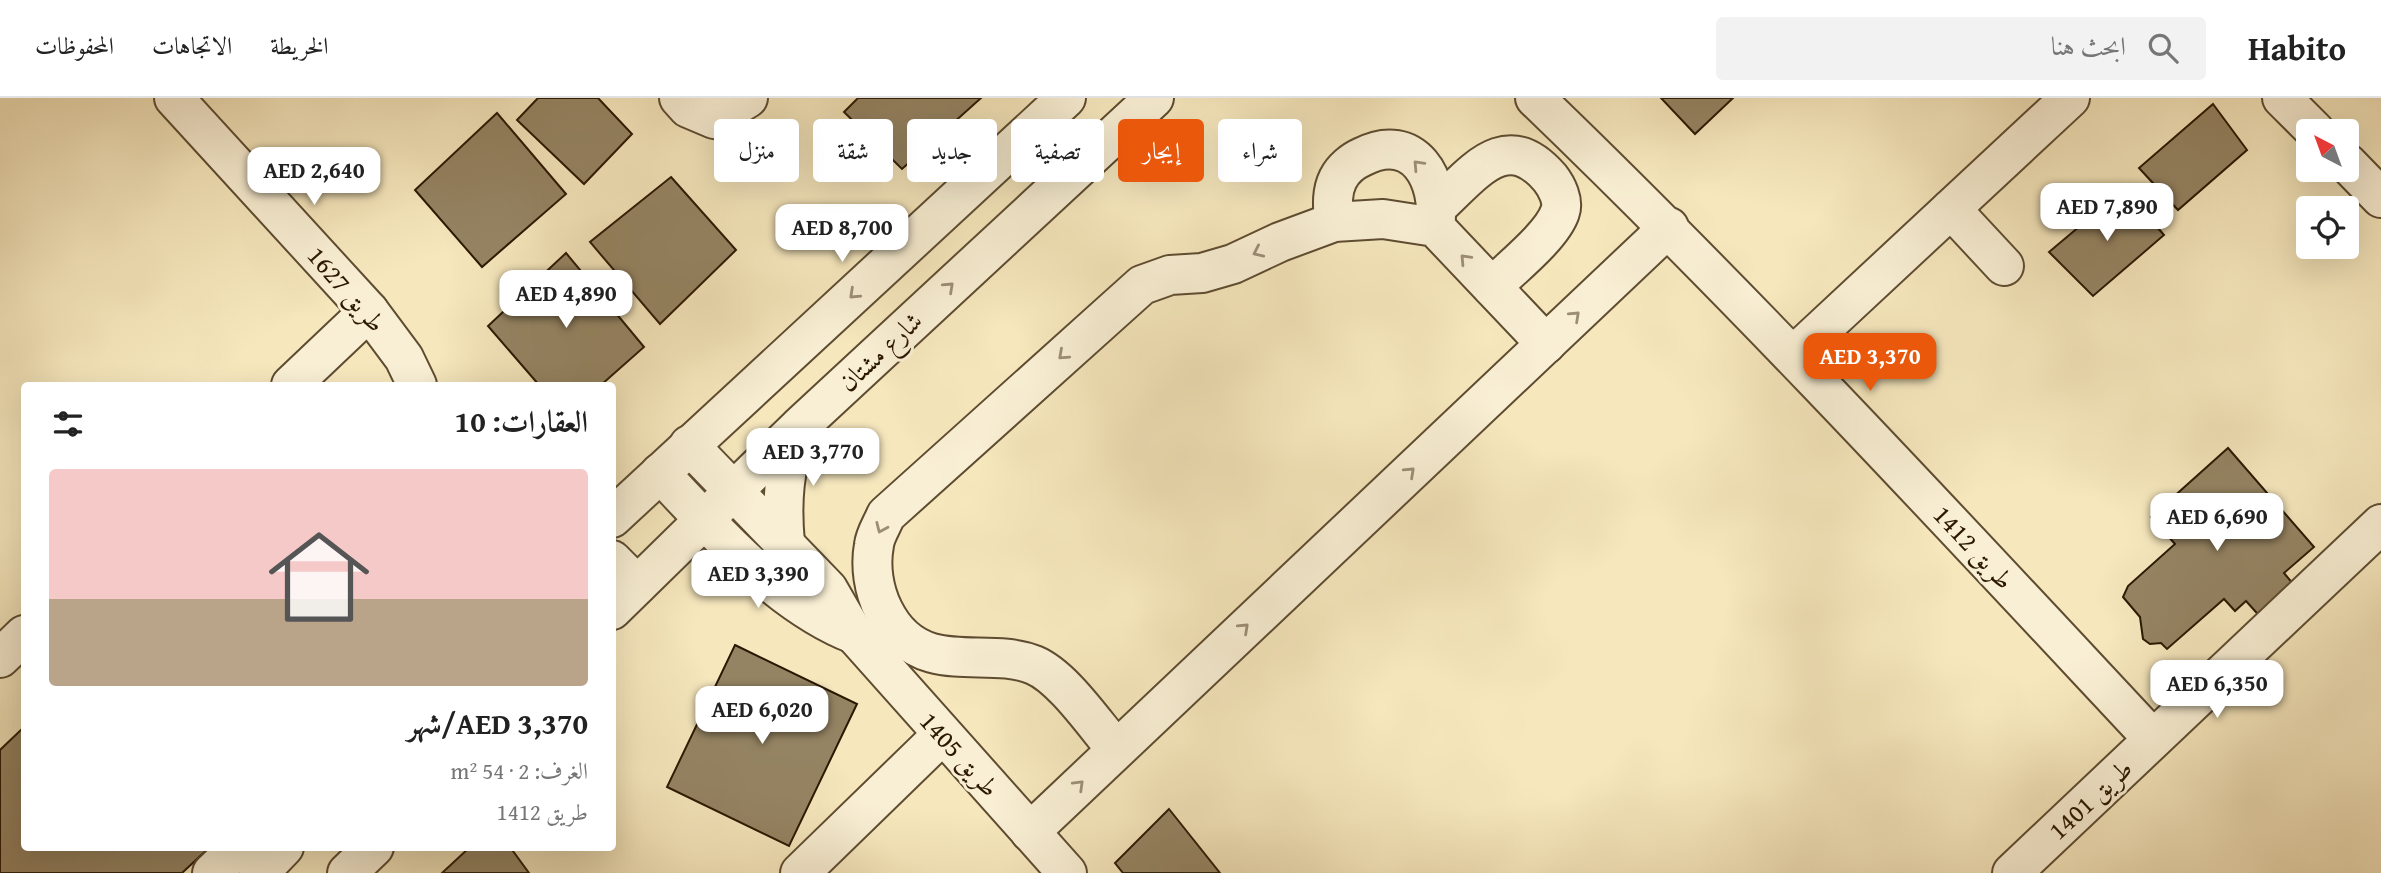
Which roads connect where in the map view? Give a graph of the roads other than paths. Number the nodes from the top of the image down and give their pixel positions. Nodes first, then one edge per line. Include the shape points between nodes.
1 (174, 98) edge
2 (679, 98) edge
3 (748, 98) edge
4 (1066, 98) edge
5 (1154, 98) edge
6 (1535, 98) edge
7 (2070, 98) edge
8 (2282, 98) edge
9 (2303, 119) edge
10 (2359, 175) edge
11 (2381, 198) edge
12 (1951, 209) junction
13 (1437, 217) junction
14 (1334, 222) junction
15 (1669, 227) junction
16 (2004, 266) dead end
17 (1492, 287) junction
18 (369, 311) junction
19 (1546, 344) junction
20 (1794, 355) junction
21 (411, 371) edge
22 (293, 382) edge
23 (439, 382) edge
24 (799, 427) junction
25 (689, 445) junction
26 (660, 473) junction
27 (734, 492) junction
28 (616, 514) edge
29 (705, 520) junction
30 (2381, 524) edge
31 (785, 543) junction
32 (621, 585) edge
33 (854, 634) junction
34 (21, 638) edge
35 (0, 658) edge
36 (942, 734) junction
37 (2153, 739) junction
38 (1116, 749) junction
39 (1030, 832) junction
40 (235, 851) edge
41 (280, 851) edge
42 (212, 873) edge
43 (259, 873) edge
44 (800, 873) edge
45 (1067, 873) edge
46 (2012, 873) edge

1 - 18 street, طريق 1627
2 - 3 street via 688,108 714,119
4 -> 25 street
24 -> 5 street, شارع مشتان
6 - 15 street, طريق 1412
7 - 12 street
8 - 9 street
10 - 11 street
12 - 16 street
12 - 20 street
13 - 14 street
13 -> 14 street via 1435,187 1419,162 1396,148 1373,151 1353,162 1339,178 1333,197
17 -> 13 street
13 - 17 street via 1480,167 1498,157 1514,153 1531,159 1552,180 1561,198 1561,211 1553,226
14 -> 38 street via 1233,264 1142,285 886,515 874,543 872,576 881,609 902,636 930,653 1035,665 1058,682
19 -> 15 street
15 - 20 street, طريق 1412
17 - 19 street
18 - 21 street, طريق 1627
18 - 22 street
38 -> 19 street
20 - 37 street, طريق 1412
21 - 23 street, طريق 1627 via 421,366
24 - 27 street, شارع مشتان
24 - 31 street via 783,484
25 - 26 street
25 - 27 street, طريق 1405
26 - 28 street
26 - 29 street, طريق 1405
27 - 29 street, شارع مشتان
27 - 31 street, طريق 1405
29 - 32 street, شارع مشتان
29 - 33 street, طريق 1405 via 806,610
30 - 37 street, طريق 1401
31 - 33 street, طريق 1405 via 828,589
33 - 36 street, طريق 1405
34 - 35 street
36 - 39 street, طريق 1405
36 - 44 street
37 - 46 street, طريق 1401
39 -> 38 street
39 - 45 street, طريق 1405
40 - 42 street
41 - 43 street

